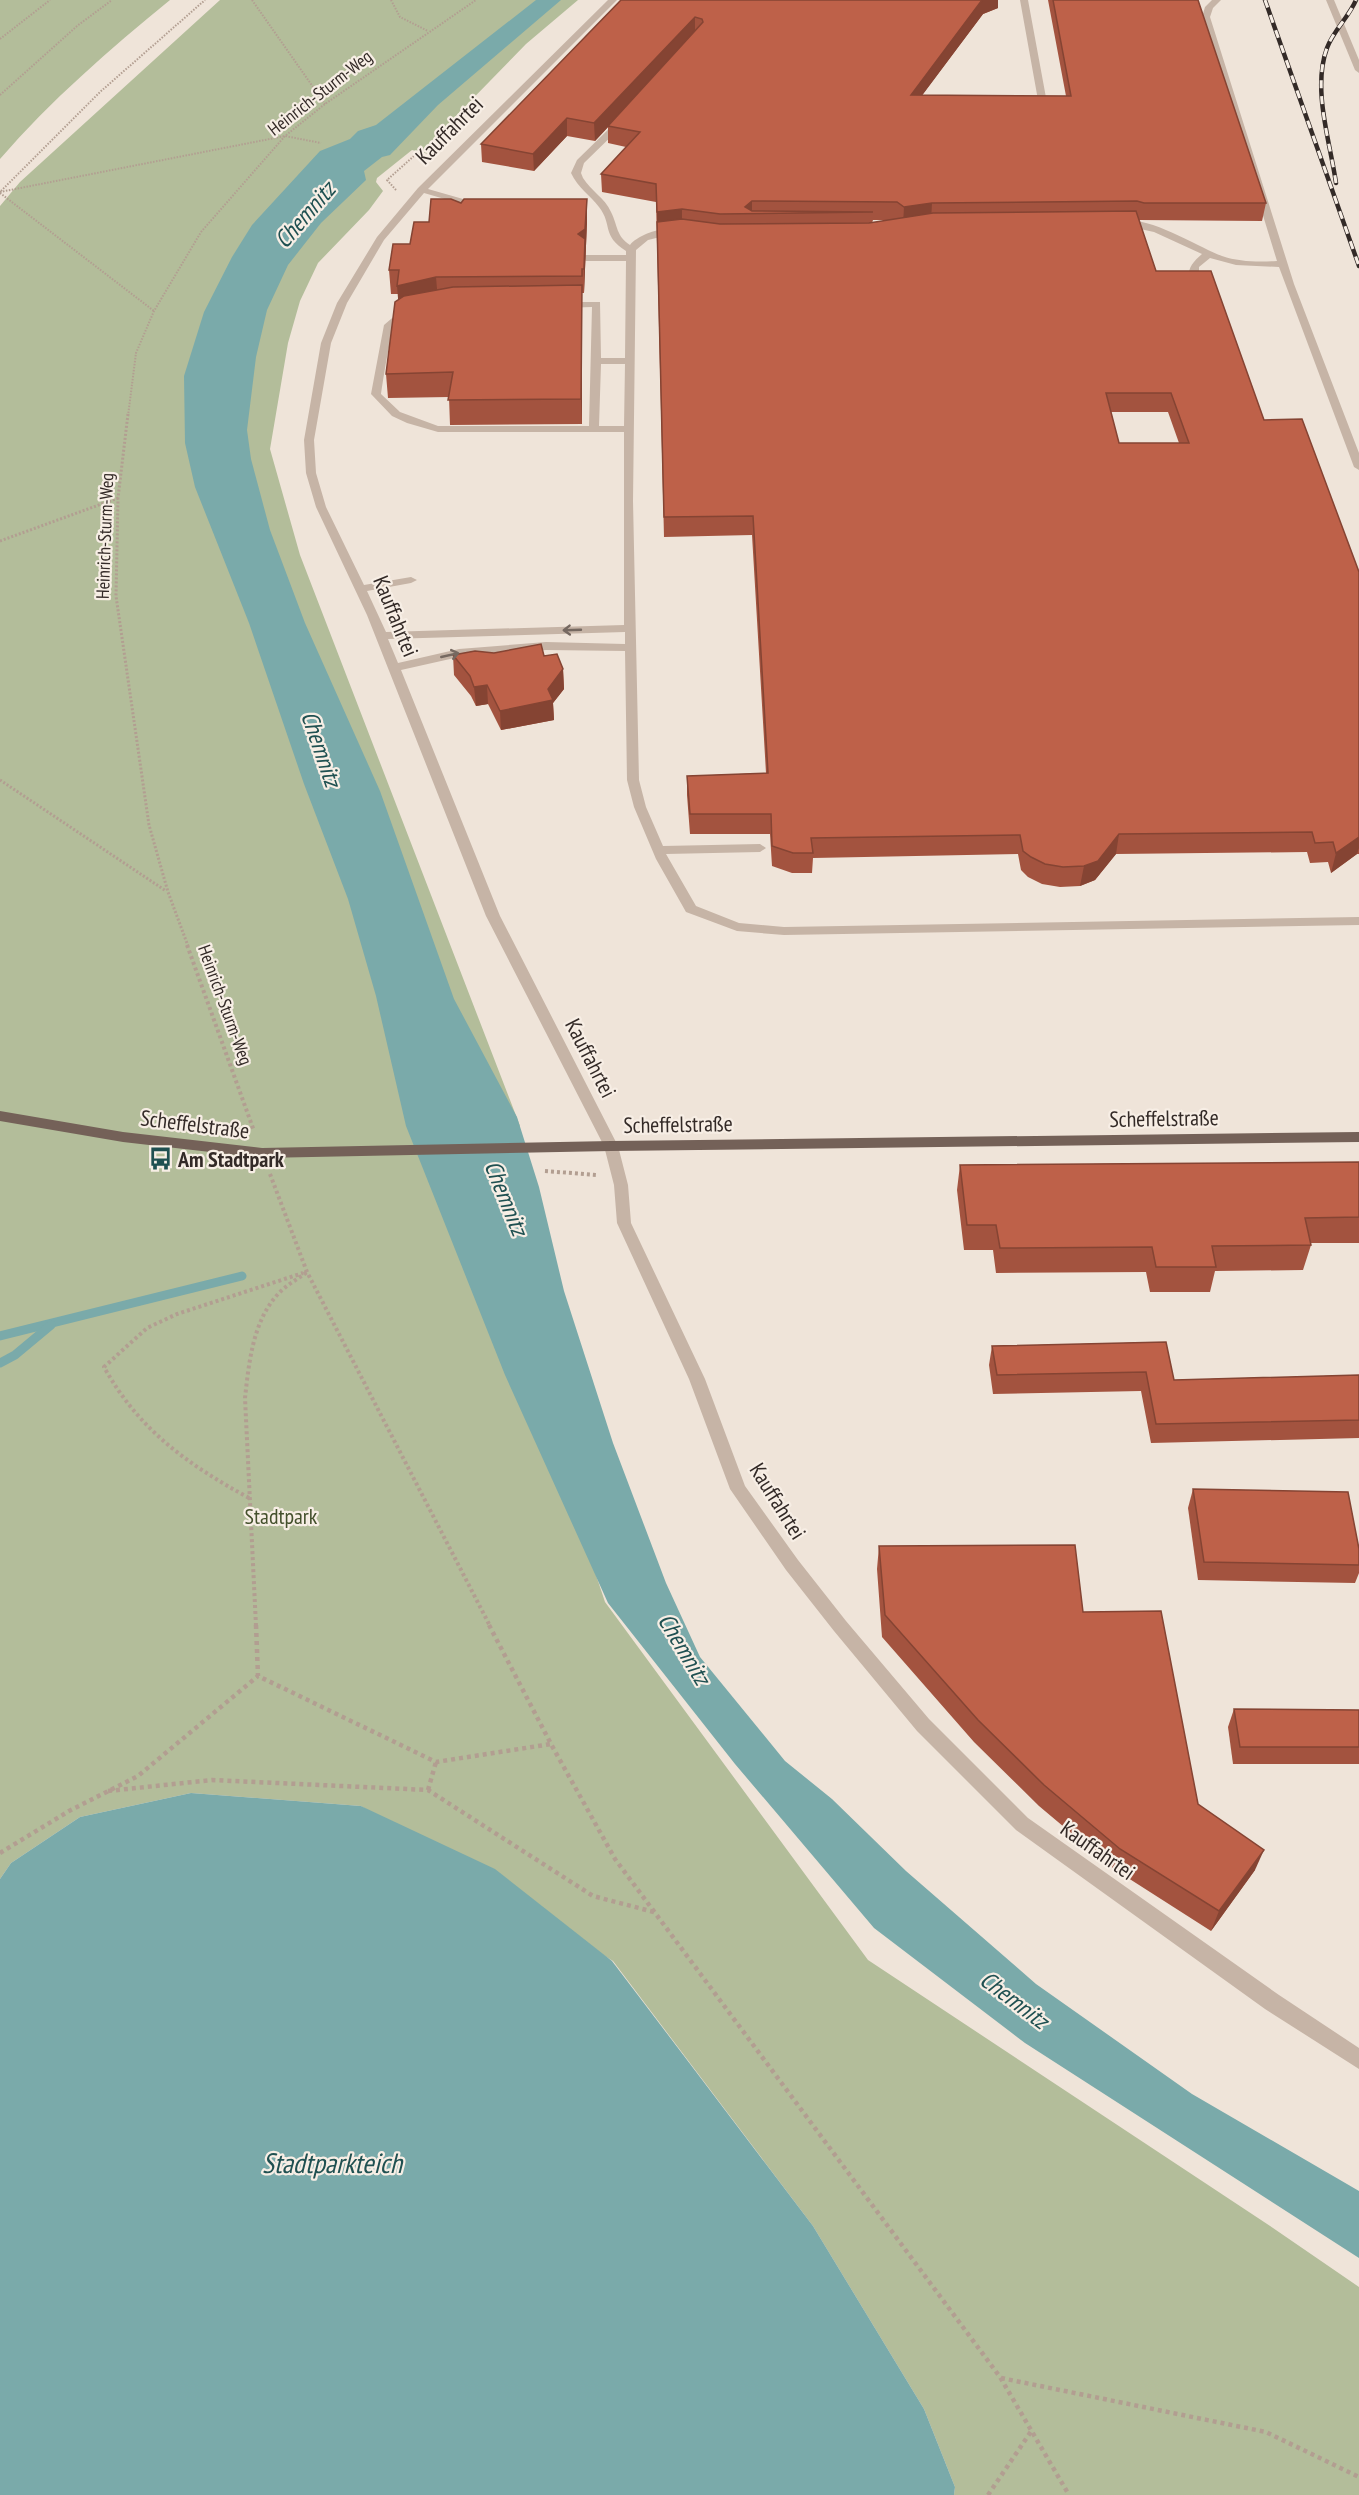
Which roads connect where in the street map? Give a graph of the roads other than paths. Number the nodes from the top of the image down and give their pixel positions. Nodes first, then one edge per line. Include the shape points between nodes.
1 (613, 0) edge
2 (1024, 0) edge
3 (1217, 0) edge
4 (1329, 0) edge
5 (1359, 70) edge
6 (1021, 103) edge
7 (625, 117) edge
8 (421, 190) junction
9 (460, 222) edge
10 (1107, 224) edge
11 (690, 232) edge
12 (631, 254) junction
13 (1209, 254) junction
14 (586, 258) edge
15 (1283, 264) junction
16 (1194, 286) edge
17 (552, 305) edge
18 (421, 309) edge
19 (596, 361) junction
20 (630, 361) junction
21 (594, 429) junction
22 (629, 429) junction
23 (1359, 467) edge
24 (411, 580) dead end
25 (362, 589) junction
26 (630, 628) junction
27 (381, 636) junction
28 (631, 648) junction
29 (393, 668) junction
30 (760, 848) dead end
31 (657, 850) junction
32 (1359, 921) edge
33 (0, 1116) edge
34 (1359, 1137) edge
35 (611, 1146) junction
36 (1359, 2059) edge

1 - 8 street, Kauffahrtei
2 - 6 street via 1043,103
3 - 15 street via 1206,17
4 - 5 street
7 - 12 street via 580,162 576,173 605,208 611,234
8 - 9 street via 460,201
8 - 25 street, Kauffahrtei via 380,239 342,303 326,343 309,440 310,473 321,507
10 - 13 street via 1156,228
11 - 12 street via 648,236 635,242
12 - 14 street
12 - 20 street
13 - 15 street via 1234,263
13 - 16 street via 1195,263 1191,273
15 - 23 street
17 - 19 street via 597,304
18 - 21 street via 401,315 389,325 376,394 387,410 438,429
19 - 20 street
19 - 21 street
20 - 22 street
21 - 22 street
22 - 26 street
24 - 25 street
25 - 27 street, Kauffahrtei
26 -> 27 street
26 - 28 street
27 - 29 street, Kauffahrtei
29 -> 28 street via 459,653 546,646
28 - 31 street via 633,780
29 - 35 street, Kauffahrtei via 493,916
30 - 31 street
31 - 32 street via 691,909 737,927 784,931
33 - 35 main road, Scheffelstraße via 123,1137 262,1152
34 - 35 main road, Scheffelstraße
35 - 36 street, Kauffahrtei via 624,1223 697,1379 738,1488 792,1565 923,1725 1022,1824 1272,2002

